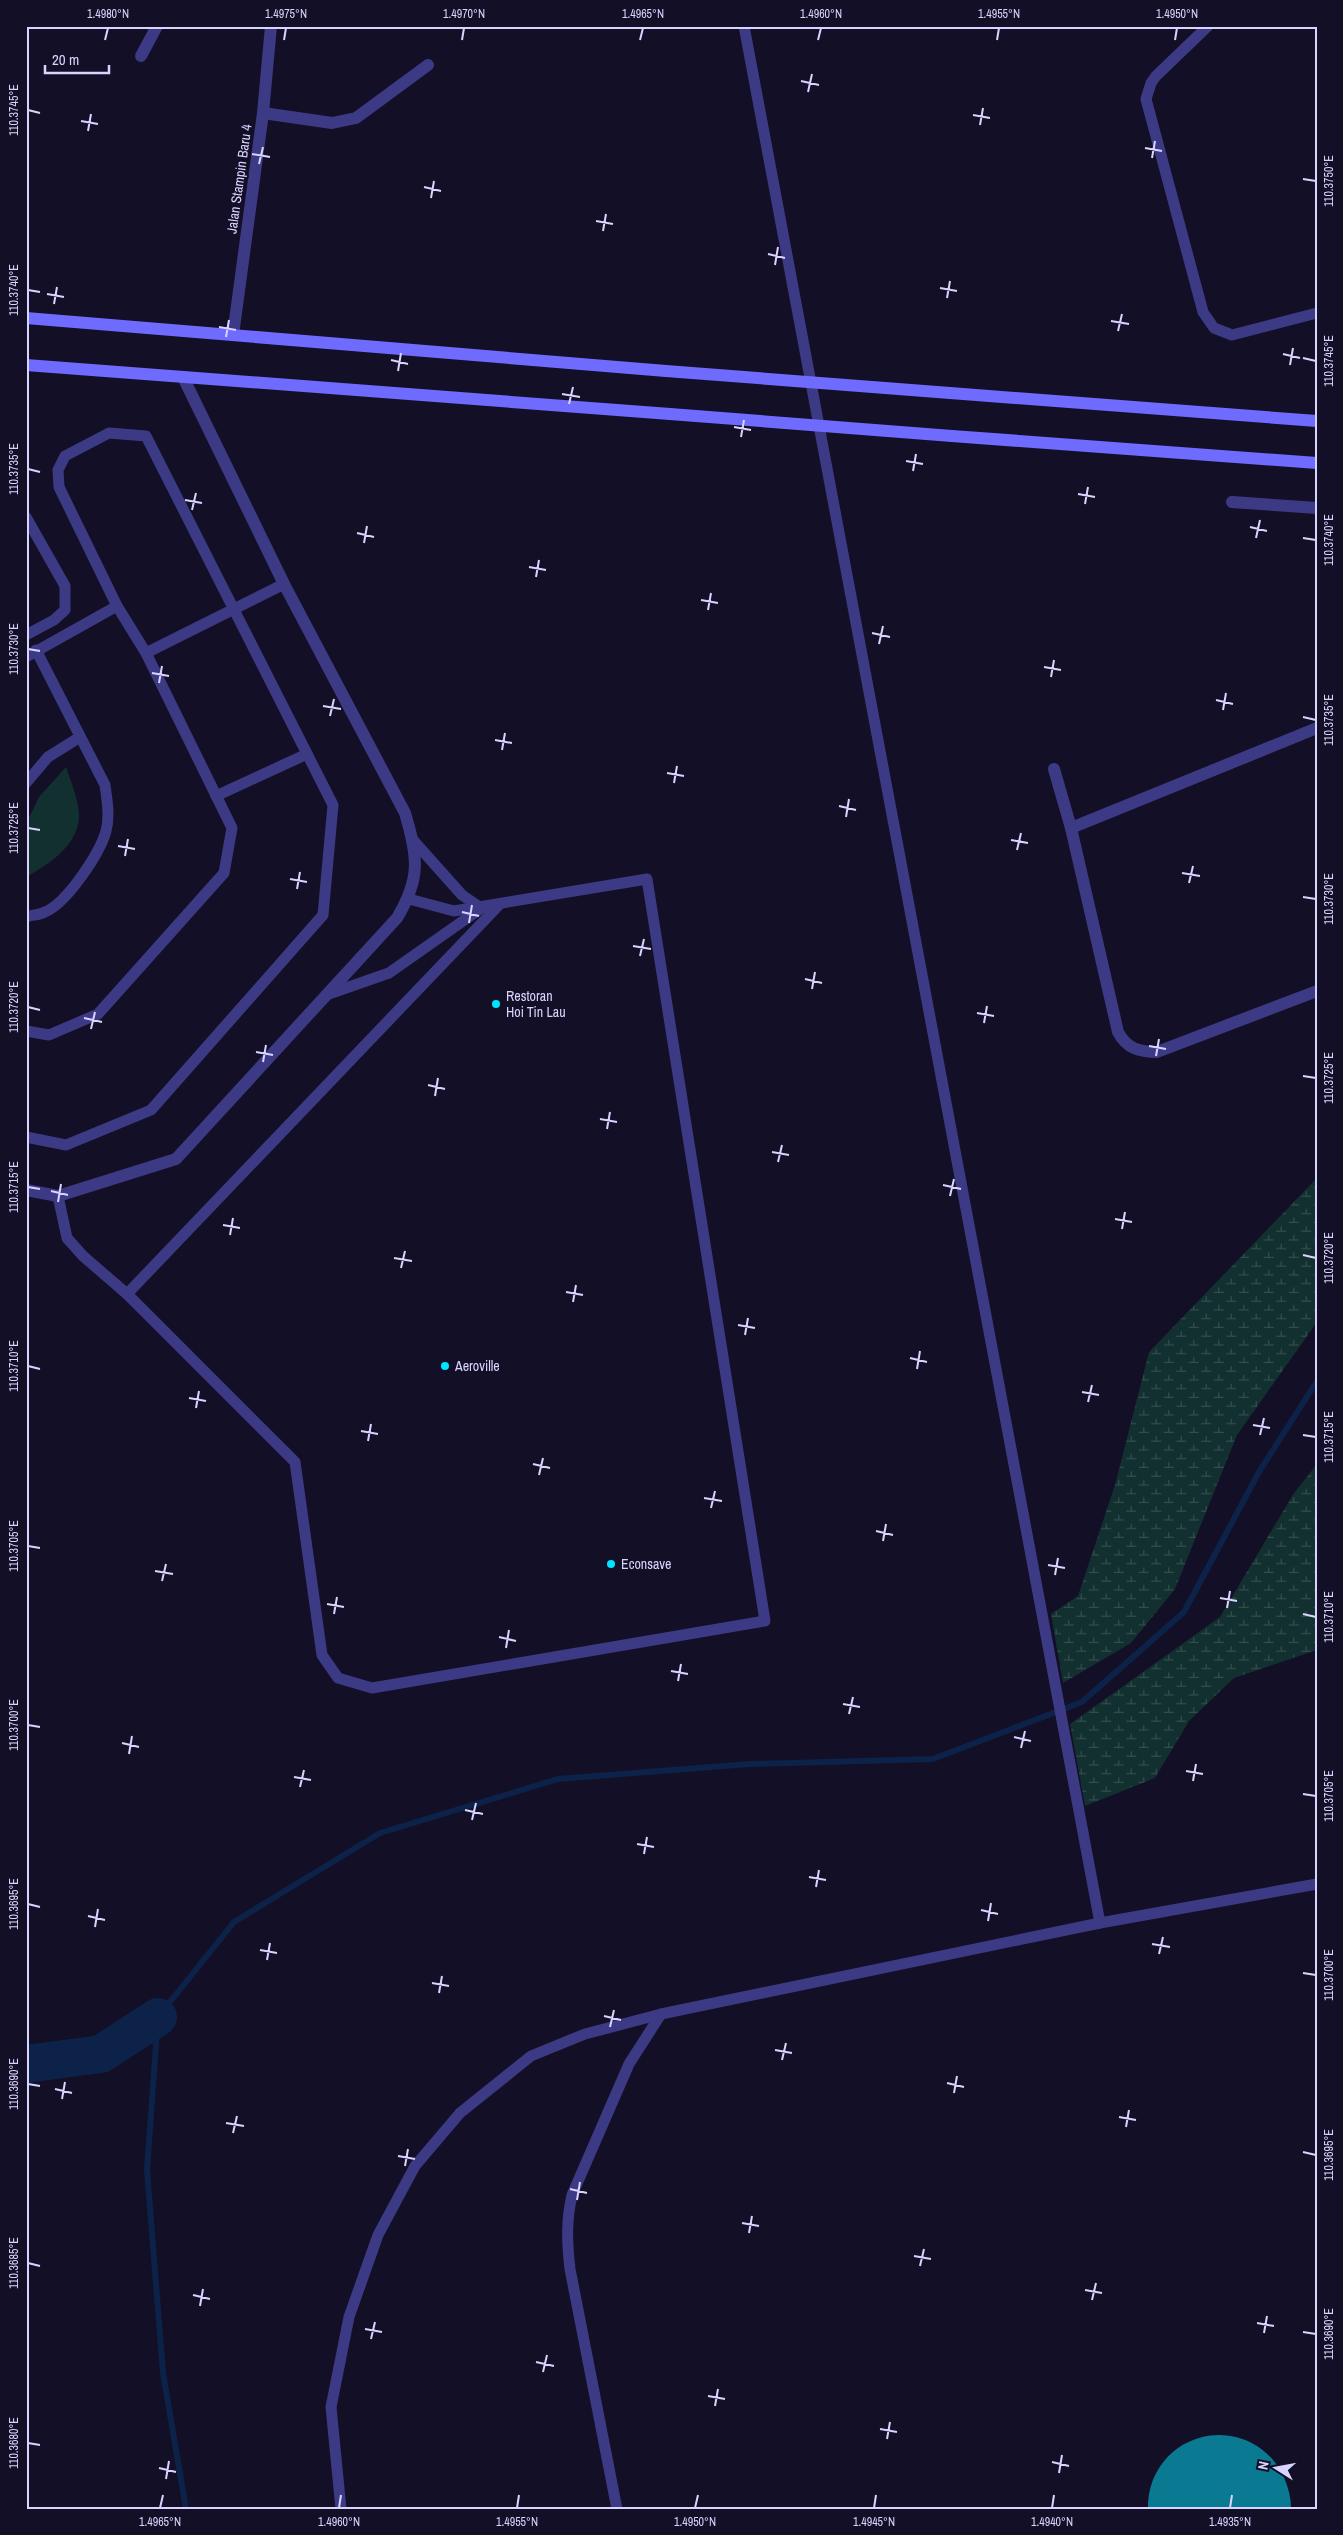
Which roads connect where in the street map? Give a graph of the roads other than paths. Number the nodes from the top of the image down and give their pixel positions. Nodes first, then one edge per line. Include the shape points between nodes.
1 (157, 26) edge
2 (271, 26) edge
3 (744, 26) edge
4 (1208, 26) edge
5 (141, 56) dead end
6 (428, 65) dead end
7 (263, 113) junction
8 (1317, 313) edge
9 (26, 318) edge
10 (233, 335) junction
11 (26, 365) edge
12 (183, 377) junction
13 (1317, 421) edge
14 (1317, 464) edge
15 (1232, 502) dead end
16 (1317, 508) edge
17 (26, 517) edge
18 (284, 584) junction
19 (117, 606) junction
20 (234, 609) junction
21 (26, 635) edge
22 (146, 653) junction
23 (31, 654) edge
24 (1317, 728) edge
25 (80, 737) junction
26 (307, 754) junction
27 (1054, 769) dead end
28 (26, 783) edge
29 (216, 796) junction
30 (1071, 828) junction
31 (412, 839) junction
32 (408, 899) junction
33 (500, 905) junction
34 (481, 908) junction
35 (26, 917) edge
36 (1317, 991) edge
37 (326, 995) junction
38 (26, 1031) edge
39 (26, 1137) edge
40 (26, 1190) edge
41 (58, 1196) junction
42 (127, 1294) junction
43 (1317, 1884) edge
44 (1100, 1923) junction
45 (661, 2014) junction
46 (341, 2509) edge
47 (617, 2509) edge

1 - 5 street
2 - 7 street, Jalan Stampin Baru 4
3 - 44 lane
4 - 8 lane via 1156,76 1146,99 1203,312 1214,328 1232,335
6 - 7 street via 356,118 332,123
7 - 10 street, Jalan Stampin Baru 4
9 - 10 main road
10 - 13 main road, bridge
11 - 12 main road
12 - 14 main road, bridge
12 - 18 street
15 - 16 street
17 - 21 lane via 65,586 65,610
18 - 20 lane
18 - 31 street via 405,813
19 - 20 lane via 59,487 58,470 65,456 109,433 146,436
19 - 22 lane
19 - 23 lane
20 - 22 lane
20 - 26 lane
22 - 29 lane
23 - 25 lane
24 - 30 street
25 - 28 lane via 48,757
25 - 35 lane via 104,785 108,807 106,830 95,858 74,887 46,912
26 - 29 lane
26 - 39 lane via 333,805 324,915 151,1110 66,1145
27 - 30 street
29 - 38 lane via 232,828 224,873 98,1014 49,1035
30 - 36 street via 1118,1032 1123,1042 1133,1049 1158,1052
31 - 32 street via 416,868
31 - 34 lane via 462,895
32 - 34 lane via 454,911
32 - 37 street via 397,918
33 - 34 lane
33 - 42 lane
33 - 42 lane via 647,879 765,1621 372,1688 338,1678 322,1655 295,1462
34 - 37 lane via 389,973
37 - 41 street via 176,1159
40 - 41 street
41 - 42 lane via 67,1238
43 - 44 lane
44 - 45 lane
45 - 46 lane via 585,2034 531,2056 460,2113 415,2166 378,2235 349,2317 331,2407
45 - 47 lane via 629,2064 572,2195 568,2214 566,2239 570,2269

